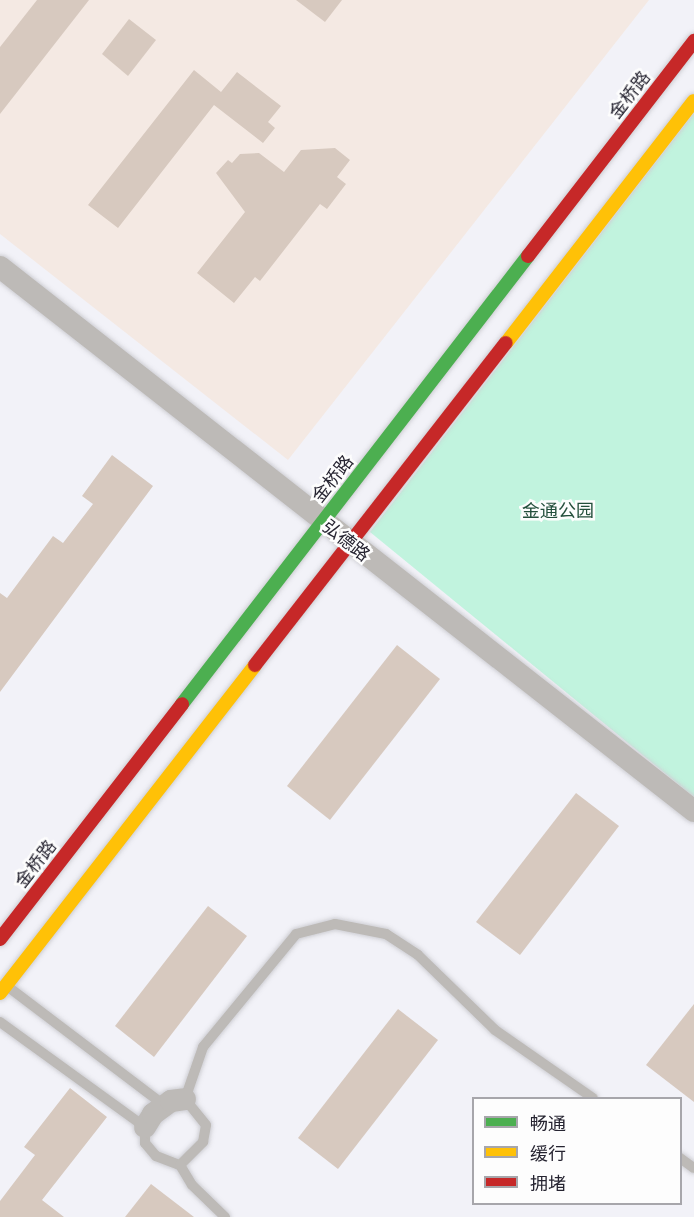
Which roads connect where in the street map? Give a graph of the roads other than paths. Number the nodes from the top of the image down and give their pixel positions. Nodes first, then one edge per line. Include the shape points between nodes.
1 (694, 41) edge
2 (694, 101) edge
3 (0, 267) edge
4 (322, 523) junction
5 (694, 811) edge
6 (0, 939) edge
7 (3, 989) edge
8 (0, 1022) edge
9 (592, 1097) edge
10 (175, 1102) junction
11 (145, 1127) junction
12 (682, 1159) edge
13 (180, 1166) junction
14 (694, 1168) edge
15 (225, 1217) edge

1 - 4 street, 金桥路
2 - 7 street
3 - 4 street, 弘德路
4 - 5 street, 弘德路
4 - 6 street, 金桥路
7 - 10 lane
8 - 11 lane
9 - 10 lane via 495,1030 418,955 386,934 335,924 296,934 202,1047
10 - 11 street
10 - 13 lane via 206,1125 203,1142
11 - 13 lane via 145,1143 156,1156
12 - 14 lane
13 - 15 lane via 192,1185

